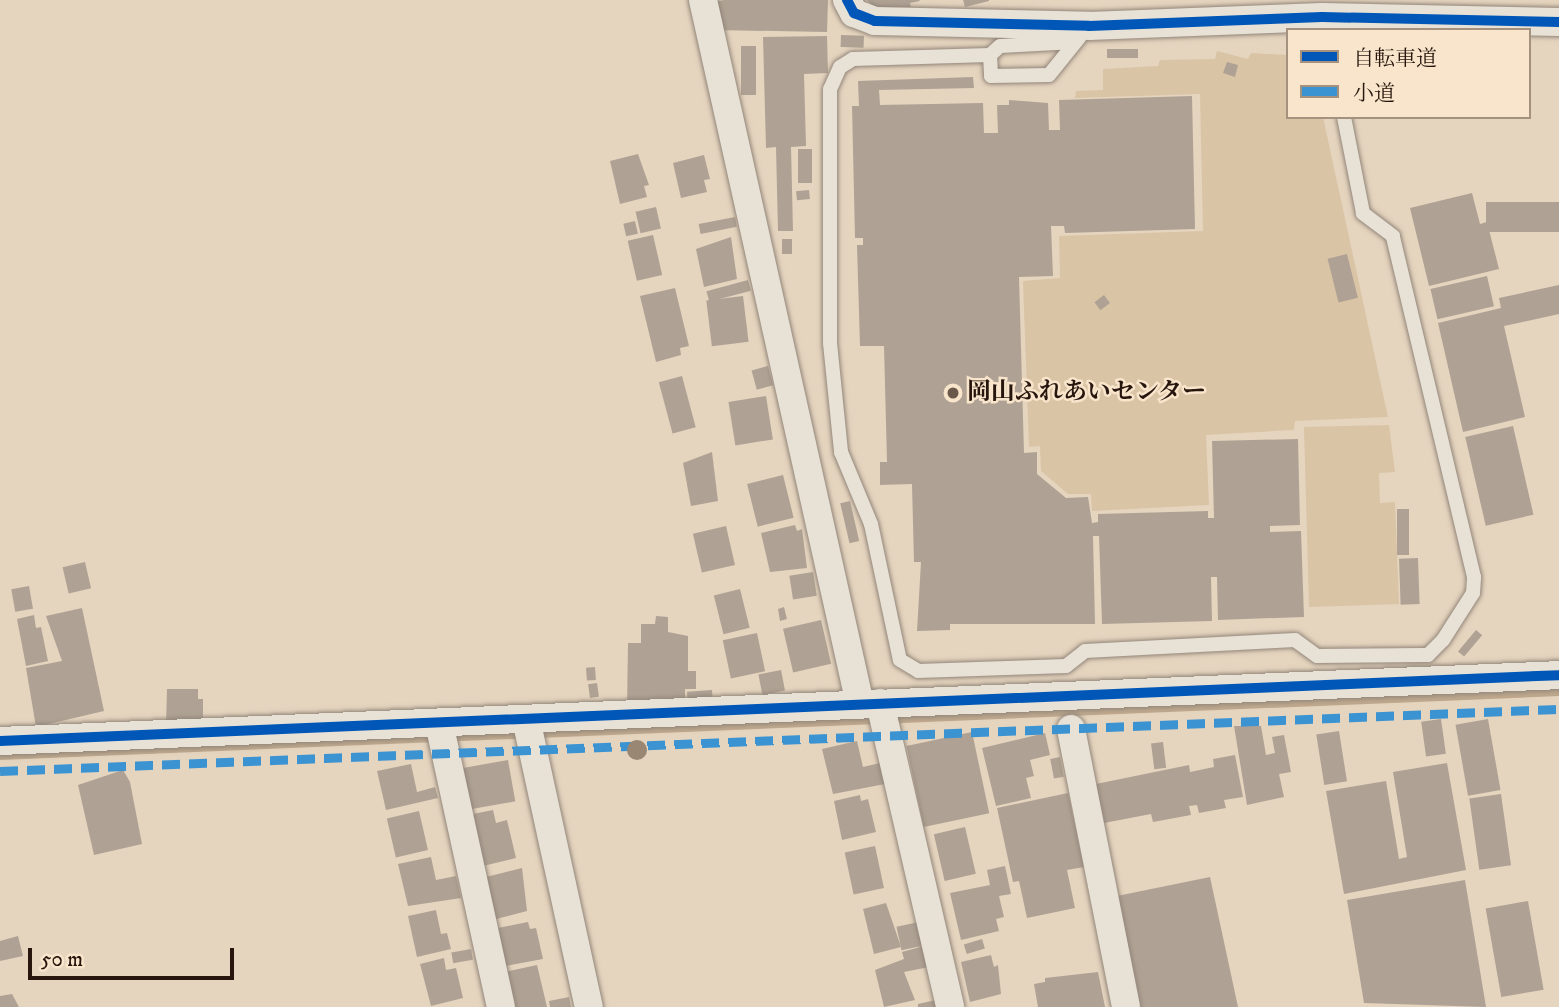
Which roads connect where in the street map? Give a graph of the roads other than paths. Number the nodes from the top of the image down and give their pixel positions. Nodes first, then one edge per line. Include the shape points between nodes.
1 (703, 0) edge
2 (847, 0) edge
3 (1478, 10) edge
4 (1322, 16) edge
5 (1559, 22) edge
6 (1082, 23) edge
7 (990, 55) junction
8 (1345, 119) edge
9 (1559, 674) edge
10 (876, 712) junction
11 (1071, 729) dead end
12 (528, 730) junction
13 (440, 733) junction
14 (0, 741) edge
15 (501, 1007) edge
16 (589, 1007) edge
17 (950, 1007) edge
18 (1126, 1007) edge

1 - 10 street
2 - 6 street via 854,13 874,21
3 - 4 street
3 - 5 street
4 - 6 street
6 - 7 lane via 1000,47
6 - 7 lane via 1049,75 991,76
7 - 8 lane via 853,59 840,67 830,89 830,343 841,452 871,524 900,660 918,671 1066,666 1085,650 1295,640 1317,656 1428,655 1443,640 1473,593 1474,577 1393,236 1363,213
9 - 10 street
10 - 12 street
10 - 17 street
11 - 18 street
12 - 13 street
12 - 16 street
13 - 14 street
13 - 15 street

